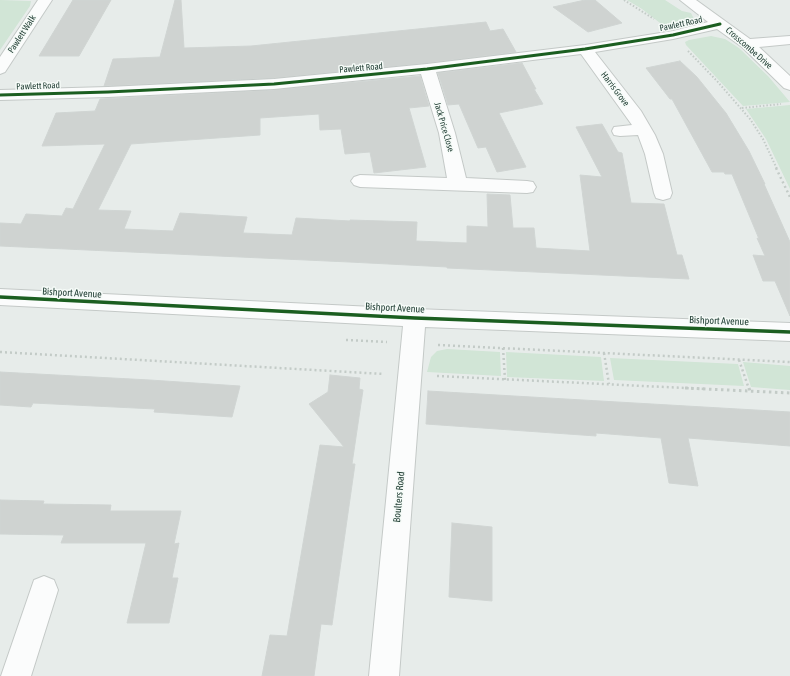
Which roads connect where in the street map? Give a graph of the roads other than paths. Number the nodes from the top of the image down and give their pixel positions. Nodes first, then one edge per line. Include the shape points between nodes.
1 (44, 0) edge
2 (687, 0) edge
3 (720, 24) junction
4 (790, 40) edge
5 (747, 44) junction
6 (585, 50) junction
7 (0, 69) edge
8 (427, 70) junction
9 (790, 85) edge
10 (0, 95) edge
11 (644, 129) junction
12 (620, 132) dead end
13 (360, 181) dead end
14 (458, 185) junction
15 (527, 187) dead end
16 (663, 194) dead end
17 (0, 297) edge
18 (416, 318) junction
19 (790, 332) edge
20 (44, 590) dead end
21 (16, 676) edge
22 (384, 676) edge

1 - 7 street, Pawlett Walk
2 - 3 street, Crosscombe Drive
3 - 5 street, Crosscombe Drive
3 - 6 street, Pawlett Road
4 - 5 street
5 - 9 street, Crosscombe Drive
6 - 8 street, Pawlett Road
6 - 11 street, Harris Grove
8 - 10 street, Pawlett Road via 274,84
8 - 14 street, Jack Price Close via 447,133
11 - 12 street
11 - 16 street, Harris Grove via 654,154
13 - 14 street
14 - 15 street
17 - 18 street, Bishport Avenue
18 - 19 street, Bishport Avenue
18 - 22 street, Boulters Road
20 - 21 street

